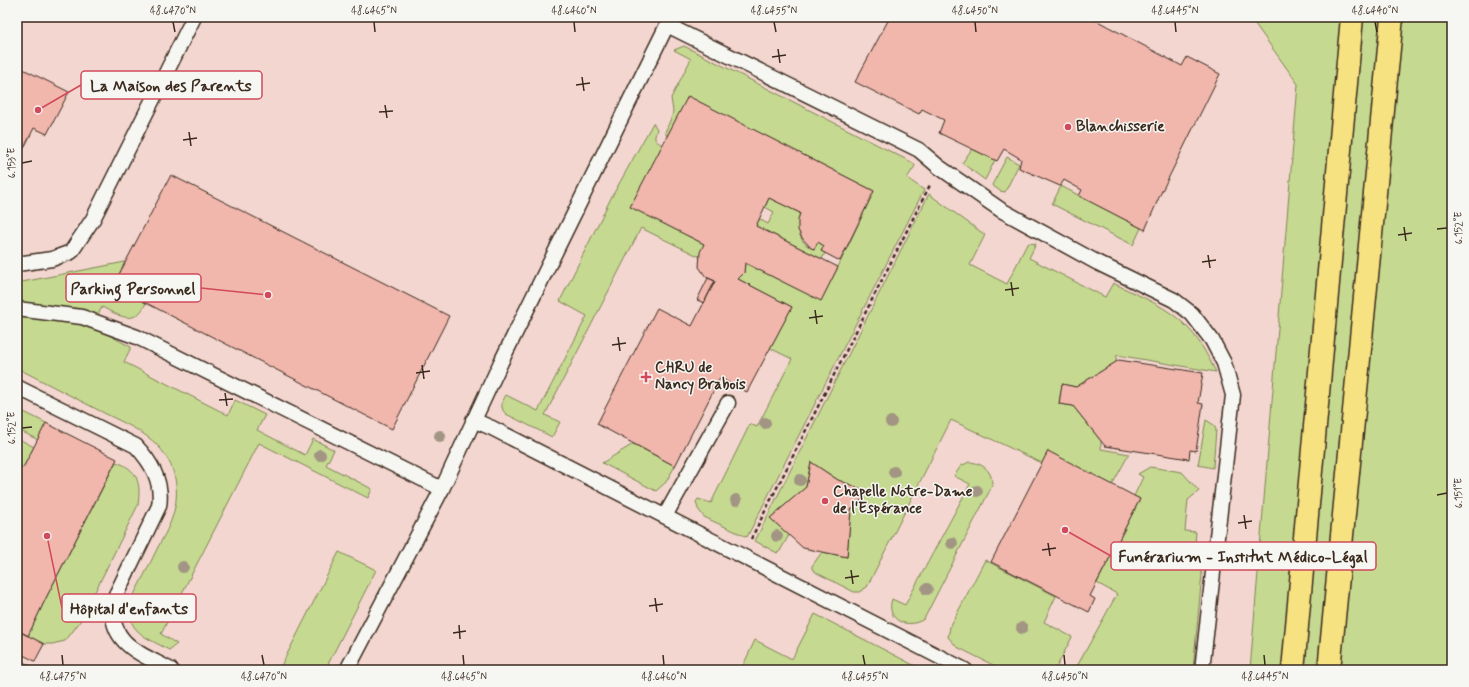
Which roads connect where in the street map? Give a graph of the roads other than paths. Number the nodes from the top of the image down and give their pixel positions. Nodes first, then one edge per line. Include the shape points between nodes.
1 (194, 17) edge
2 (1352, 17) edge
3 (1392, 17) edge
4 (669, 21) edge
5 (17, 264) edge
6 (17, 309) edge
7 (17, 387) edge
8 (728, 403) dead end
9 (473, 420) junction
10 (442, 489) junction
11 (665, 516) junction
12 (171, 670) edge
13 (347, 670) edge
14 (965, 670) edge
15 (1202, 670) edge
16 (1293, 670) edge
17 (1329, 670) edge

1 - 5 lane via 93,219 71,252 52,259
2 - 16 highway
3 - 17 highway
4 - 9 lane
4 - 15 lane via 919,150 939,167 1012,216 1098,263 1174,300 1192,314 1203,327 1224,363 1233,394
6 - 10 lane via 82,317 137,337
7 - 12 lane via 136,446 147,458 159,484 159,506 113,601 112,609 115,629 130,648
8 - 11 lane
9 - 10 lane
9 - 11 lane
10 - 13 lane
11 - 14 lane

